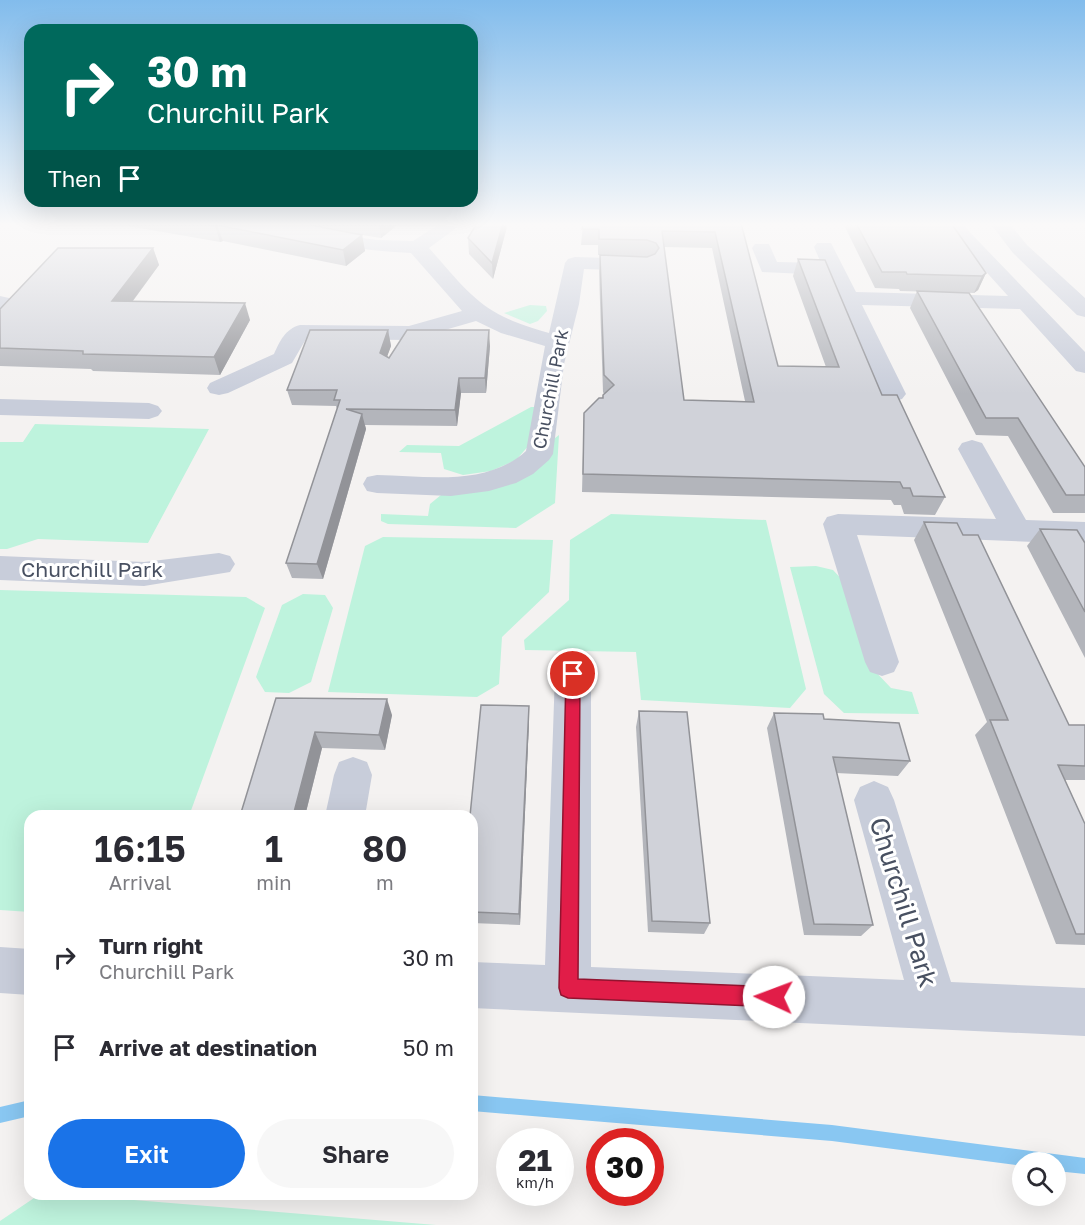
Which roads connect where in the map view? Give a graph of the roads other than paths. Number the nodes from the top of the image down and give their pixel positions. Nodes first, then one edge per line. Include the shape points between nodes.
1 (446, 280) edge
2 (572, 280) edge
3 (839, 280) edge
4 (1003, 280) edge
5 (1053, 280) edge
6 (848, 298) junction
7 (1024, 303) junction
8 (1085, 310) edge
9 (478, 313) junction
10 (557, 342) junction
11 (1085, 366) edge
12 (219, 388) dead end
13 (893, 394) edge
14 (0, 407) edge
15 (149, 411) dead end
16 (972, 448) dead end
17 (377, 484) dead end
18 (1017, 530) junction
19 (1084, 534) edge
20 (219, 564) dead end
21 (0, 568) edge
22 (882, 662) dead end
23 (573, 674) dead end
24 (352, 775) dead end
25 (874, 800) dead end
26 (346, 810) edge
27 (0, 970) edge
28 (24, 972) edge
29 (478, 985) edge
30 (568, 988) junction
31 (934, 1004) junction
32 (1085, 1012) edge

1 - 9 street
2 - 10 street, Churchill Park
3 - 6 street
4 - 7 street
5 - 8 street
6 - 7 street
6 - 13 street
7 - 11 street
9 - 10 street via 506,328
9 - 12 street via 410,333 300,332 284,358
10 - 17 street, Churchill Park via 539,454 520,470 490,482 450,486
14 - 15 street
16 - 18 street
18 - 19 street
18 - 22 street via 838,524
20 - 21 street, Churchill Park via 144,574
23 - 30 street
24 - 26 street
25 - 31 street, Churchill Park
27 - 28 street
29 - 30 street, Churchill Park
30 - 31 street, Churchill Park
31 - 32 street, Churchill Park

